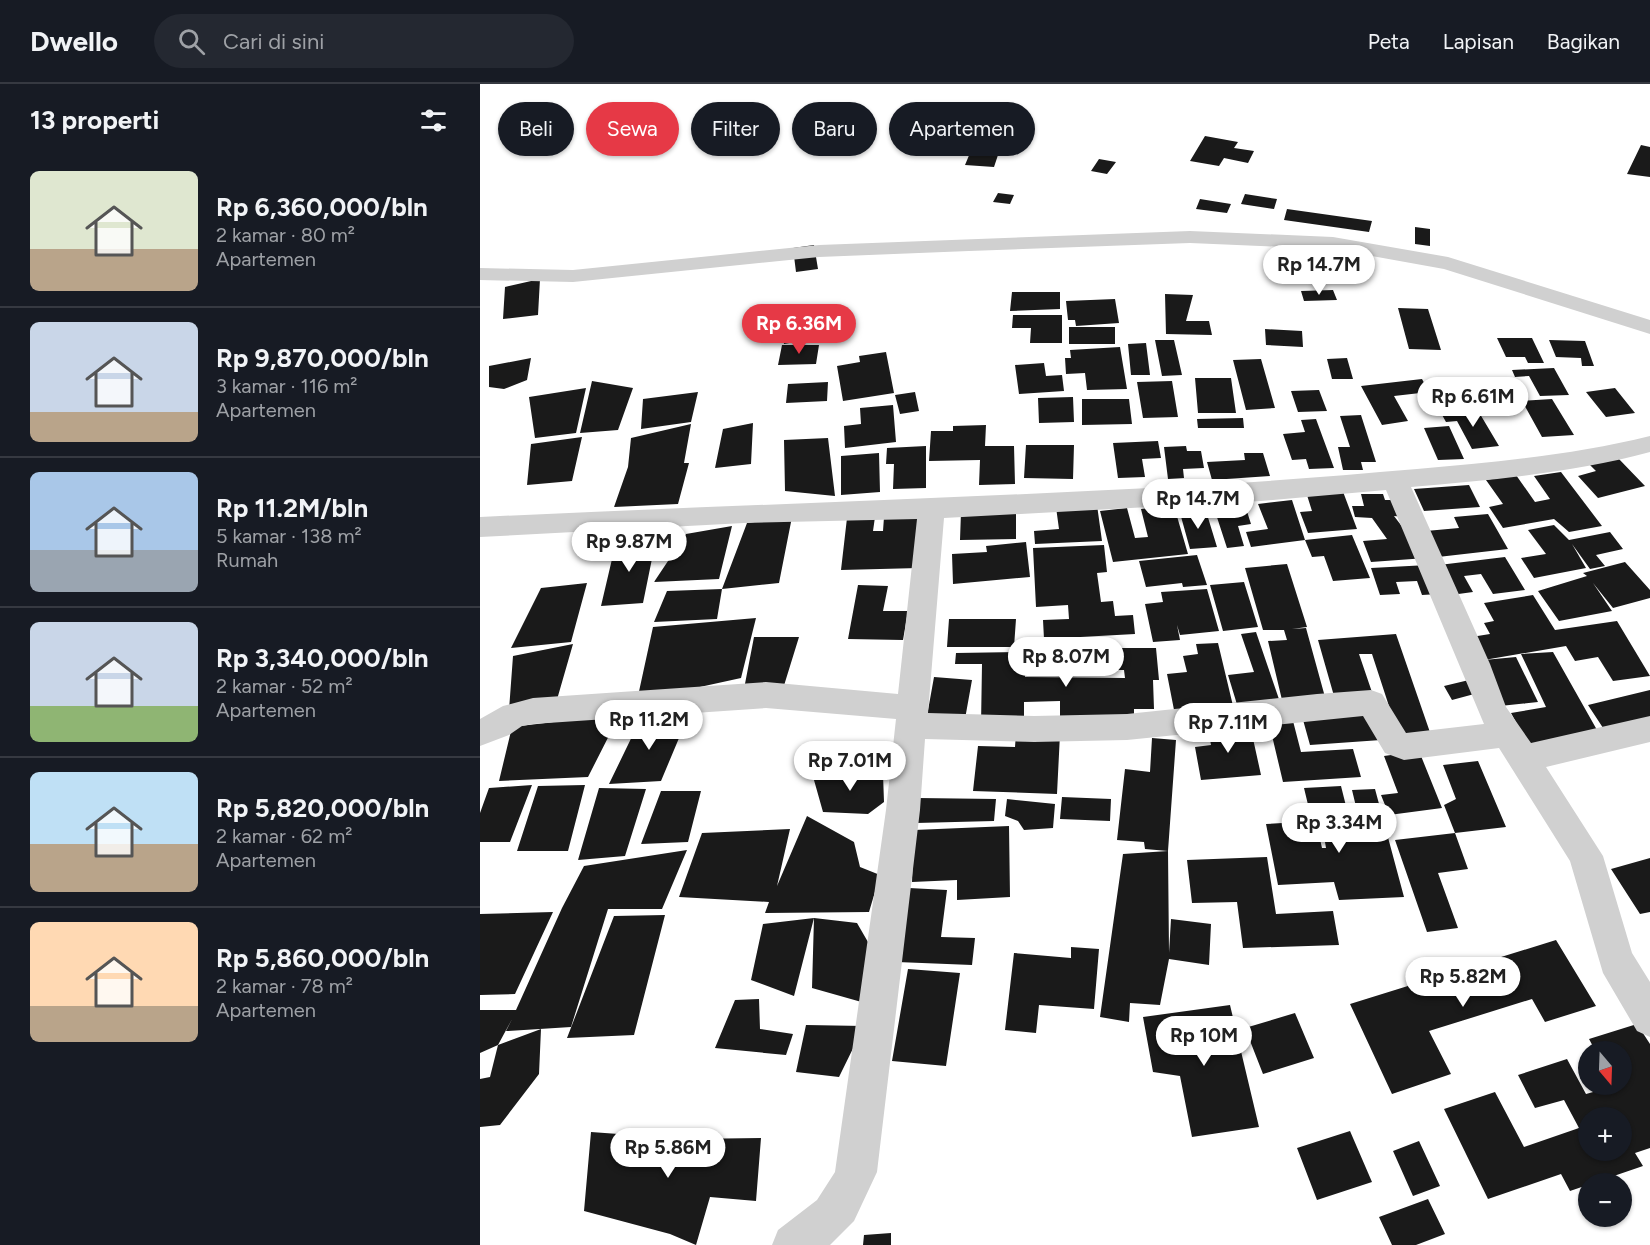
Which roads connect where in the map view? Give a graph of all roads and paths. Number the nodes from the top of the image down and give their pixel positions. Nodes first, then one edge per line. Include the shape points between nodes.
1 (480, 274) edge
2 (1650, 327) edge
3 (1650, 444) edge
4 (1395, 481) junction
5 (932, 509) junction
6 (480, 527) edge
7 (912, 717) junction
8 (1650, 729) edge
9 (480, 733) edge
10 (1514, 747) junction
11 (1650, 1018) edge
12 (793, 1245) edge

1 - 2 street via 573,276 819,250 1190,237 1333,243 1448,262
3 - 4 street via 1612,454 1505,470
4 - 5 street
4 - 10 street via 1493,712
5 - 6 street
5 - 7 street
7 - 9 street via 766,695 533,711 514,715
7 - 10 street via 997,729 1127,726 1284,708 1371,704 1396,744 1404,747
7 - 12 street via 856,1172 824,1225
8 - 10 street
10 - 11 street via 1586,856 1616,960

